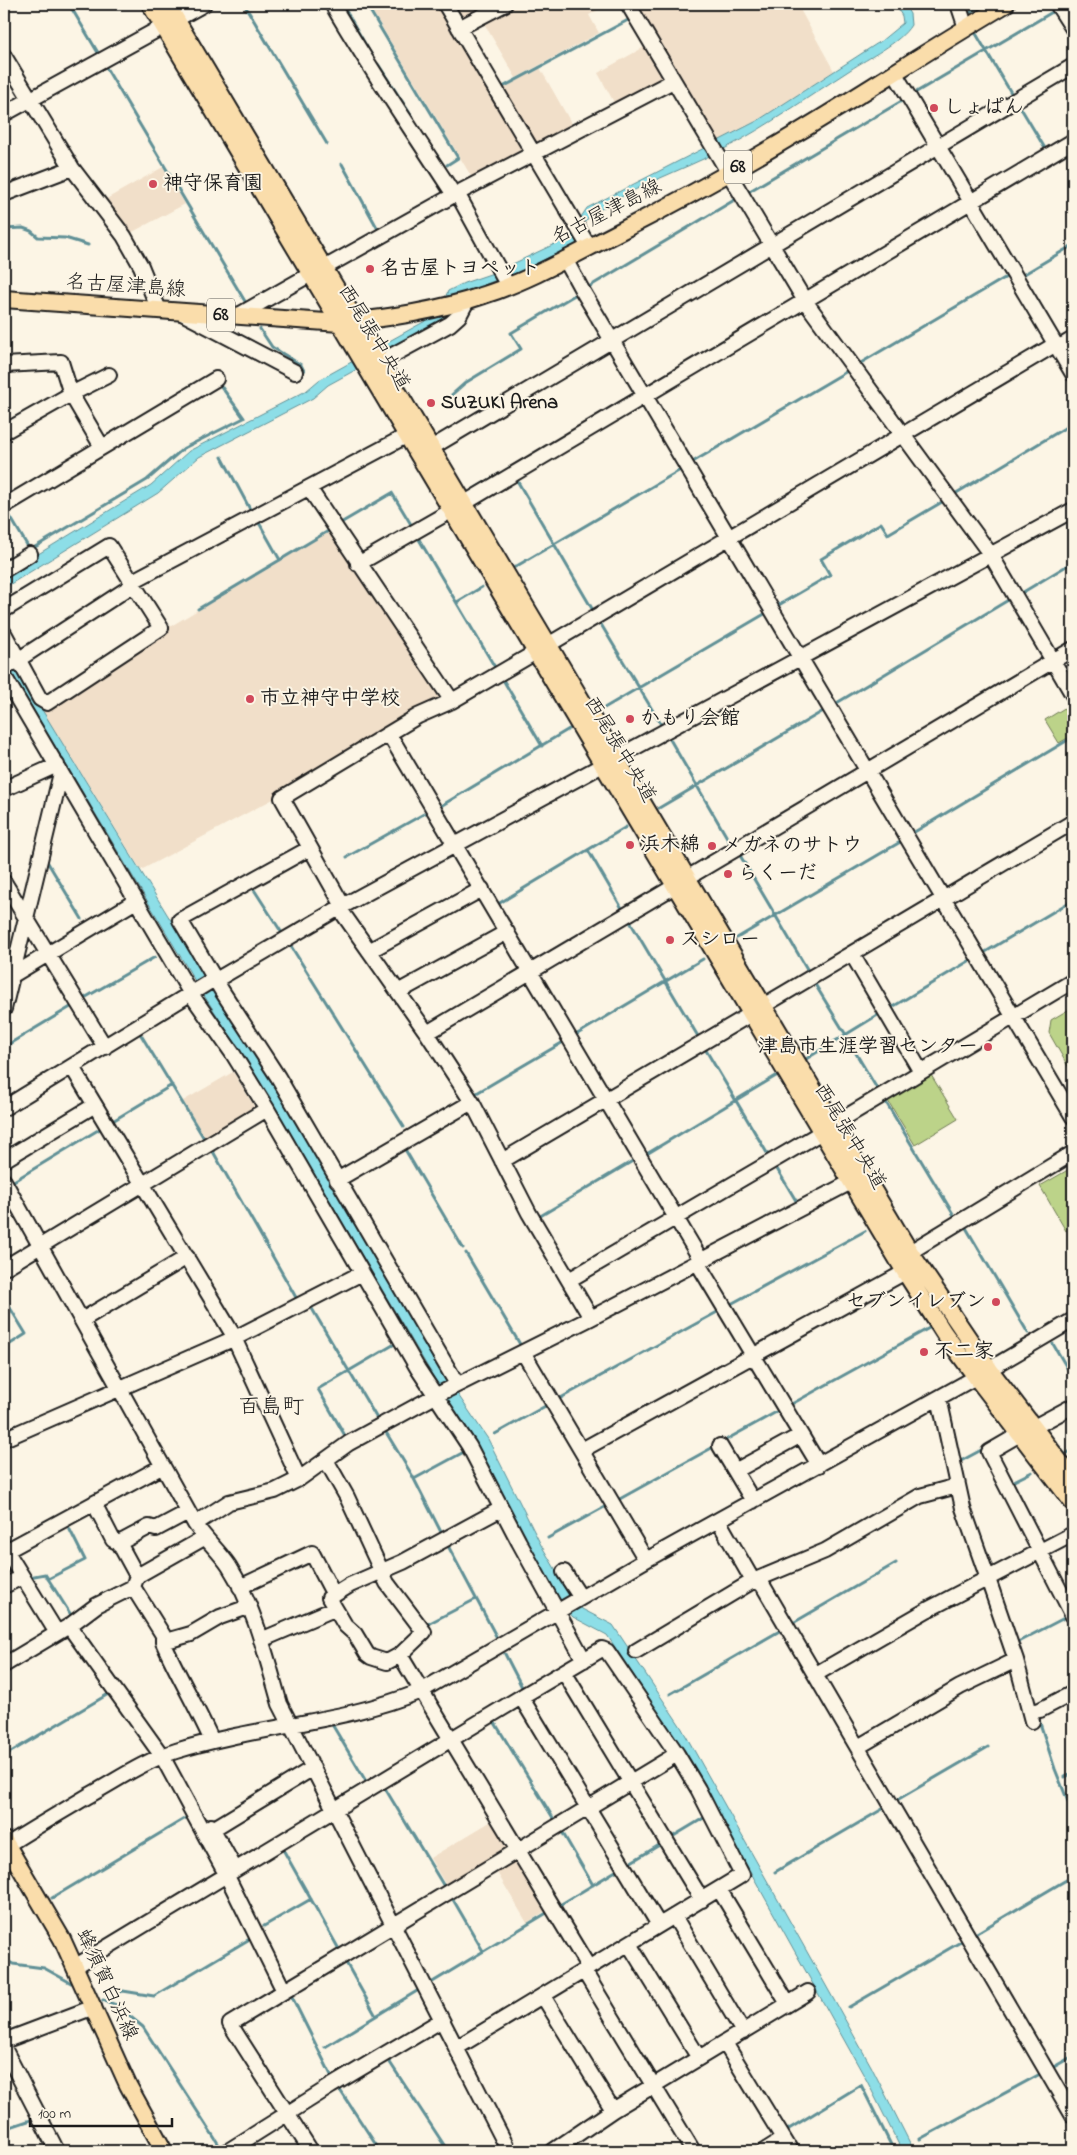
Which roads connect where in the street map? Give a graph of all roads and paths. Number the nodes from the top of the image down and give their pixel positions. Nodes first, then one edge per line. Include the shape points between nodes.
1 (150, 4) edge
2 (167, 4) edge
3 (204, 4) edge
4 (332, 4) edge
5 (445, 4) edge
6 (505, 4) edge
7 (628, 4) edge
8 (958, 4) edge
9 (1006, 4) edge
10 (1057, 4) edge
11 (170, 23) junction
12 (459, 28) junction
13 (966, 28) junction
14 (1073, 29) edge
15 (4, 56) edge
16 (1073, 66) edge
17 (894, 72) junction
18 (674, 81) junction
19 (30, 100) junction
20 (4, 114) edge
21 (1073, 141) edge
22 (938, 146) junction
23 (535, 154) junction
24 (72, 168) junction
25 (728, 173) junction
26 (4, 194) edge
27 (455, 194) junction
28 (971, 202) junction
29 (582, 234) junction
30 (771, 246) junction
31 (565, 259) junction
32 (317, 271) junction
33 (504, 278) junction
34 (4, 299) edge
35 (805, 301) junction
36 (461, 302) junction
37 (159, 310) junction
38 (182, 312) junction
39 (236, 316) junction
40 (348, 322) junction
41 (1073, 338) edge
42 (612, 340) junction
43 (1057, 346) junction
44 (371, 359) junction
45 (4, 364) edge
46 (295, 372) dead end
47 (1073, 374) edge
48 (109, 375) dead end
49 (216, 380) dead end
50 (71, 394) junction
51 (645, 396) junction
52 (4, 432) edge
53 (903, 435) junction
54 (406, 436) junction
55 (102, 447) junction
56 (431, 448) junction
57 (308, 488) junction
58 (4, 506) edge
59 (458, 507) junction
60 (1073, 510) edge
61 (730, 538) junction
62 (30, 554) dead end
63 (991, 555) junction
64 (358, 564) junction
65 (4, 570) edge
66 (132, 584) junction
67 (4, 610) edge
68 (4, 633) edge
69 (542, 649) junction
70 (1073, 649) edge
71 (801, 658) junction
72 (1053, 661) junction
73 (10, 667) edge
74 (1073, 696) edge
75 (452, 701) junction
76 (389, 734) junction
77 (609, 762) junction
78 (59, 769) junction
79 (868, 771) junction
80 (4, 789) edge
81 (1073, 822) edge
82 (456, 845) junction
83 (310, 848) junction
84 (4, 882) edge
85 (681, 882) junction
86 (482, 890) junction
87 (133, 897) junction
88 (944, 899) junction
89 (341, 907) junction
90 (26, 918) junction
91 (507, 932) junction
92 (46, 951) junction
93 (369, 951) junction
94 (852, 954) junction
95 (530, 972) junction
96 (9, 973) edge
97 (214, 981) junction
98 (1073, 981) edge
99 (194, 992) junction
100 (398, 992) junction
101 (4, 1009) edge
102 (757, 1010) junction
103 (1014, 1017) junction
104 (427, 1033) junction
105 (105, 1047) junction
106 (72, 1067) junction
107 (921, 1072) junction
108 (606, 1100) junction
109 (472, 1102) junction
110 (96, 1105) junction
111 (4, 1108) edge
112 (266, 1109) junction
113 (1073, 1117) edge
114 (828, 1128) junction
115 (1073, 1153) edge
116 (4, 1160) edge
117 (502, 1161) junction
118 (337, 1180) junction
119 (4, 1181) edge
120 (851, 1182) junction
121 (143, 1184) junction
122 (677, 1217) junction
123 (40, 1246) junction
124 (910, 1252) junction
125 (187, 1257) junction
126 (699, 1261) junction
127 (4, 1268) edge
128 (906, 1272) junction
129 (362, 1273) junction
130 (569, 1280) junction
131 (591, 1318) junction
132 (82, 1320) junction
133 (1073, 1320) edge
134 (235, 1338) junction
135 (523, 1352) junction
136 (754, 1356) junction
137 (983, 1373) junction
138 (456, 1385) junction
139 (120, 1389) junction
140 (438, 1394) junction
141 (939, 1398) junction
142 (1073, 1406) edge
143 (1027, 1431) junction
144 (801, 1435) junction
145 (4, 1439) edge
146 (720, 1446) dead end
147 (582, 1450) junction
148 (326, 1460) junction
149 (819, 1465) junction
150 (162, 1466) junction
151 (735, 1471) junction
152 (299, 1479) junction
153 (1073, 1479) edge
154 (958, 1486) junction
155 (753, 1501) junction
156 (94, 1503) junction
157 (1073, 1503) edge
158 (501, 1509) junction
159 (191, 1518) junction
160 (718, 1520) junction
161 (1073, 1534) edge
162 (204, 1538) junction
163 (119, 1543) junction
164 (5, 1549) edge
165 (1040, 1552) junction
166 (646, 1560) junction
167 (381, 1572) junction
168 (564, 1572) dead end
169 (22, 1577) junction
170 (988, 1579) junction
171 (135, 1581) junction
172 (753, 1581) junction
173 (4, 1586) edge
174 (240, 1586) junction
175 (334, 1595) junction
176 (581, 1598) junction
177 (248, 1607) junction
178 (334, 1609) junction
179 (561, 1610) junction
180 (1073, 1616) edge
181 (69, 1625) junction
182 (261, 1640) junction
183 (163, 1642) junction
184 (636, 1651) dead end
185 (400, 1655) junction
186 (584, 1660) junction
187 (1016, 1660) junction
188 (4, 1665) edge
189 (564, 1672) junction
190 (816, 1674) junction
191 (422, 1690) junction
192 (1073, 1693) edge
193 (521, 1698) junction
194 (291, 1726) junction
195 (451, 1739) junction
196 (212, 1742) junction
197 (858, 1747) junction
198 (167, 1754) junction
199 (677, 1754) junction
200 (313, 1768) junction
201 (630, 1781) junction
202 (587, 1807) junction
203 (335, 1809) junction
204 (213, 1830) junction
205 (5, 1844) edge
206 (518, 1849) junction
207 (230, 1872) junction
208 (719, 1889) junction
209 (702, 1900) junction
210 (674, 1916) junction
211 (394, 1924) junction
212 (659, 1925) junction
213 (629, 1944) junction
214 (76, 1966) junction
215 (586, 1970) junction
216 (287, 1989) junction
217 (808, 1992) dead end
218 (543, 1996) junction
219 (788, 2004) junction
220 (94, 2007) junction
221 (442, 2020) junction
222 (743, 2032) junction
223 (4, 2041) edge
224 (725, 2043) junction
225 (4, 2048) edge
226 (456, 2048) junction
227 (699, 2058) junction
228 (653, 2086) junction
229 (613, 2110) junction
230 (287, 2114) junction
231 (1073, 2116) edge
232 (784, 2140) edge
233 (57, 2151) edge
234 (164, 2151) edge
235 (228, 2151) edge
236 (311, 2151) edge
237 (509, 2151) edge
238 (553, 2151) edge
239 (693, 2151) edge
240 (764, 2151) edge

1 - 11 main road, 西尾張中央道
2 - 11 main road, 西尾張中央道
3 - 11 street
4 - 27 street via 398,112
5 - 12 street
6 - 12 street
7 - 18 street
8 - 13 street
9 - 13 main road, 名古屋津島線 / 68
10 - 14 street
11 - 19 street
11 - 32 main road, 西尾張中央道
12 - 23 street
13 - 17 main road, 名古屋津島線 / 68
15 - 19 street
16 - 22 street
17 - 22 street
17 - 25 main road, 名古屋津島線 / 68
18 - 23 street
18 - 25 street
19 - 20 street
19 - 24 street
21 - 28 street
22 - 28 street
22 - 30 street
23 - 27 street
23 - 29 street
24 - 26 street
24 - 37 street via 124,236
25 - 29 main road, 名古屋津島線 / 68
25 - 30 street
27 - 32 street
27 - 33 street
28 - 35 street
28 - 43 street
29 - 31 main road, 名古屋津島線 / 68
30 - 35 street
30 - 42 street
31 - 33 main road, 名古屋津島線 / 68
31 - 42 street
32 - 39 street
32 - 40 main road, 西尾張中央道
33 - 36 main road, 名古屋津島線 / 68
34 - 37 main road, 名古屋津島線 / 68
35 - 51 street
35 - 53 street
36 - 40 main road, 名古屋津島線 / 68 via 393,317
36 - 44 street via 459,316 450,324
37 - 38 main road, 名古屋津島線 / 68
38 - 39 main road, 名古屋津島線 / 68
38 - 46 street
39 - 40 main road, 名古屋津島線 / 68
40 - 44 main road, 西尾張中央道
41 - 43 street
42 - 51 street
42 - 56 street
43 - 47 street
43 - 53 street
44 - 54 main road, 西尾張中央道
44 - 56 main road, 西尾張中央道
45 - 50 street via 61,362
48 - 50 street
49 - 55 street
50 - 52 street
50 - 55 street
51 - 59 street
51 - 61 street
53 - 61 street
53 - 63 street
54 - 57 street
54 - 59 main road, 西尾張中央道
55 - 58 street
56 - 59 main road, 西尾張中央道
57 - 64 street
57 - 66 street
59 - 64 street
59 - 69 main road, 西尾張中央道
60 - 63 street
61 - 69 street
61 - 71 street
62 - 65 street
63 - 71 street
63 - 72 street
64 - 75 street
66 - 67 street via 109,546
66 - 73 street
66 - 73 street via 161,628 47,703
68 - 73 street
69 - 75 street
69 - 77 main road, 西尾張中央道
70 - 72 street
71 - 77 street
71 - 79 street
72 - 74 street
72 - 79 street
73 - 78 street
75 - 76 street
76 - 82 street
76 - 83 street via 282,798
77 - 82 street
77 - 85 main road, 西尾張中央道
78 - 80 street
78 - 87 street
78 - 90 street
79 - 85 street
79 - 88 street
81 - 88 street
82 - 86 street
82 - 89 street
83 - 89 street
83 - 97 street via 180,920
84 - 90 street
85 - 95 street
85 - 102 main road, 西尾張中央道
86 - 91 street
86 - 93 street
87 - 92 street
87 - 99 street
88 - 94 street
88 - 103 street
89 - 93 street
89 - 97 street
90 - 92 street
90 - 96 street
91 - 95 street
91 - 100 street
92 - 96 street
92 - 105 street
93 - 100 street
94 - 102 street
94 - 107 street
95 - 104 street
95 - 108 street
96 - 101 street
97 - 99 street
97 - 118 street via 278,1077
98 - 103 street
99 - 105 street
99 - 112 street
100 - 104 street
102 - 108 street
102 - 114 main road, 西尾張中央道
103 - 107 street
103 - 113 street
104 - 109 street
105 - 106 street
106 - 110 street
106 - 111 street
107 - 114 street
108 - 117 street
108 - 122 street
109 - 117 street
109 - 118 street
110 - 116 street
110 - 121 street
112 - 121 street
112 - 129 street
114 - 120 main road, 西尾張中央道
114 - 122 street
114 - 124 main road, 西尾張中央道
115 - 124 street
117 - 130 street
118 - 138 street
119 - 123 street
120 - 126 street
120 - 128 main road, 西尾張中央道
121 - 123 street
121 - 125 street
122 - 126 street
122 - 130 street
123 - 127 street
123 - 132 street
124 - 137 main road, 西尾張中央道
125 - 132 street
125 - 134 street
126 - 131 street
126 - 136 street
128 - 136 street
128 - 137 main road, 西尾張中央道 via 944,1333
129 - 134 street
129 - 140 street
130 - 131 street
131 - 135 street
132 - 139 street
133 - 137 street
134 - 139 street
134 - 152 street
135 - 138 street
135 - 147 street
136 - 144 street
136 - 147 street
137 - 141 street
137 - 143 main road, 西尾張中央道
138 - 140 street
139 - 145 street
139 - 150 street
140 - 148 street
140 - 158 street via 470,1446
141 - 149 street
141 - 154 street
142 - 143 street
143 - 153 main road, 西尾張中央道
143 - 157 main road, 西尾張中央道
143 - 165 street via 989,1452
144 - 149 street
144 - 151 street
146 - 151 street
147 - 166 street
148 - 152 street
148 - 167 street via 347,1497
149 - 155 street
150 - 156 street
150 - 159 street
151 - 155 street
152 - 159 street via 275,1491 229,1502
154 - 170 street
154 - 172 street via 920,1496 826,1551
155 - 160 street
156 - 163 street via 113,1540
156 - 164 street
158 - 167 street
158 - 179 street
159 - 162 street
159 - 163 street via 156,1529 149,1527
160 - 166 street
160 - 172 street
161 - 165 street
162 - 171 street
162 - 174 street via 219,1553
163 - 171 street
164 - 169 street
165 - 170 street
165 - 180 street
166 - 176 street
167 - 175 street
167 - 185 street via 395,1596 424,1632
168 - 176 street
169 - 173 street
169 - 181 street
170 - 187 street
170 - 190 street
171 - 181 street
171 - 183 street via 163,1635
172 - 184 street
172 - 190 street via 762,1584
174 - 175 street via 312,1553
174 - 177 street
175 - 178 street via 329,1598
176 - 179 street
177 - 182 street
177 - 183 street via 220,1617 191,1634
178 - 182 street
178 - 185 street via 371,1657 387,1662
179 - 186 street
179 - 191 street
181 - 188 street
181 - 198 street
182 - 194 street via 280,1704
183 - 196 street
185 - 191 street
186 - 189 street
186 - 199 street via 602,1650 607,1651
187 - 192 street via 1033,1714
187 - 197 street via 960,1687
189 - 193 street
189 - 201 street
190 - 197 street
191 - 194 street via 395,1702
191 - 195 street
193 - 195 street
193 - 202 street
194 - 196 street
194 - 200 street
195 - 203 street
195 - 206 street
196 - 198 street
197 - 231 street
198 - 204 street
198 - 205 street
198 - 207 street
199 - 201 street
199 - 208 street via 742,1875
200 - 203 street
200 - 204 street
201 - 202 street
201 - 209 street
202 - 206 street
202 - 212 street
203 - 207 street
203 - 211 street
204 - 207 street
205 - 214 main road, 蜂須賀白浜線
206 - 211 street
206 - 215 street
207 - 214 street
207 - 216 street
208 - 209 street
208 - 219 street
209 - 210 street
210 - 212 street
210 - 222 street
211 - 216 street
211 - 221 street
212 - 213 street
213 - 215 street
213 - 227 street
214 - 220 main road, 蜂須賀白浜線
215 - 218 street
215 - 228 street
216 - 230 street via 230,2024
217 - 219 street
218 - 226 street
218 - 229 street
219 - 222 street
220 - 223 street
220 - 234 main road, 蜂須賀白浜線 via 128,2085
221 - 226 street
221 - 230 street
222 - 224 street
224 - 227 street
224 - 232 street
225 - 233 street
226 - 237 street
227 - 228 street
228 - 229 street
228 - 239 street
229 - 238 street
230 - 235 street
230 - 236 street
232 - 240 street

